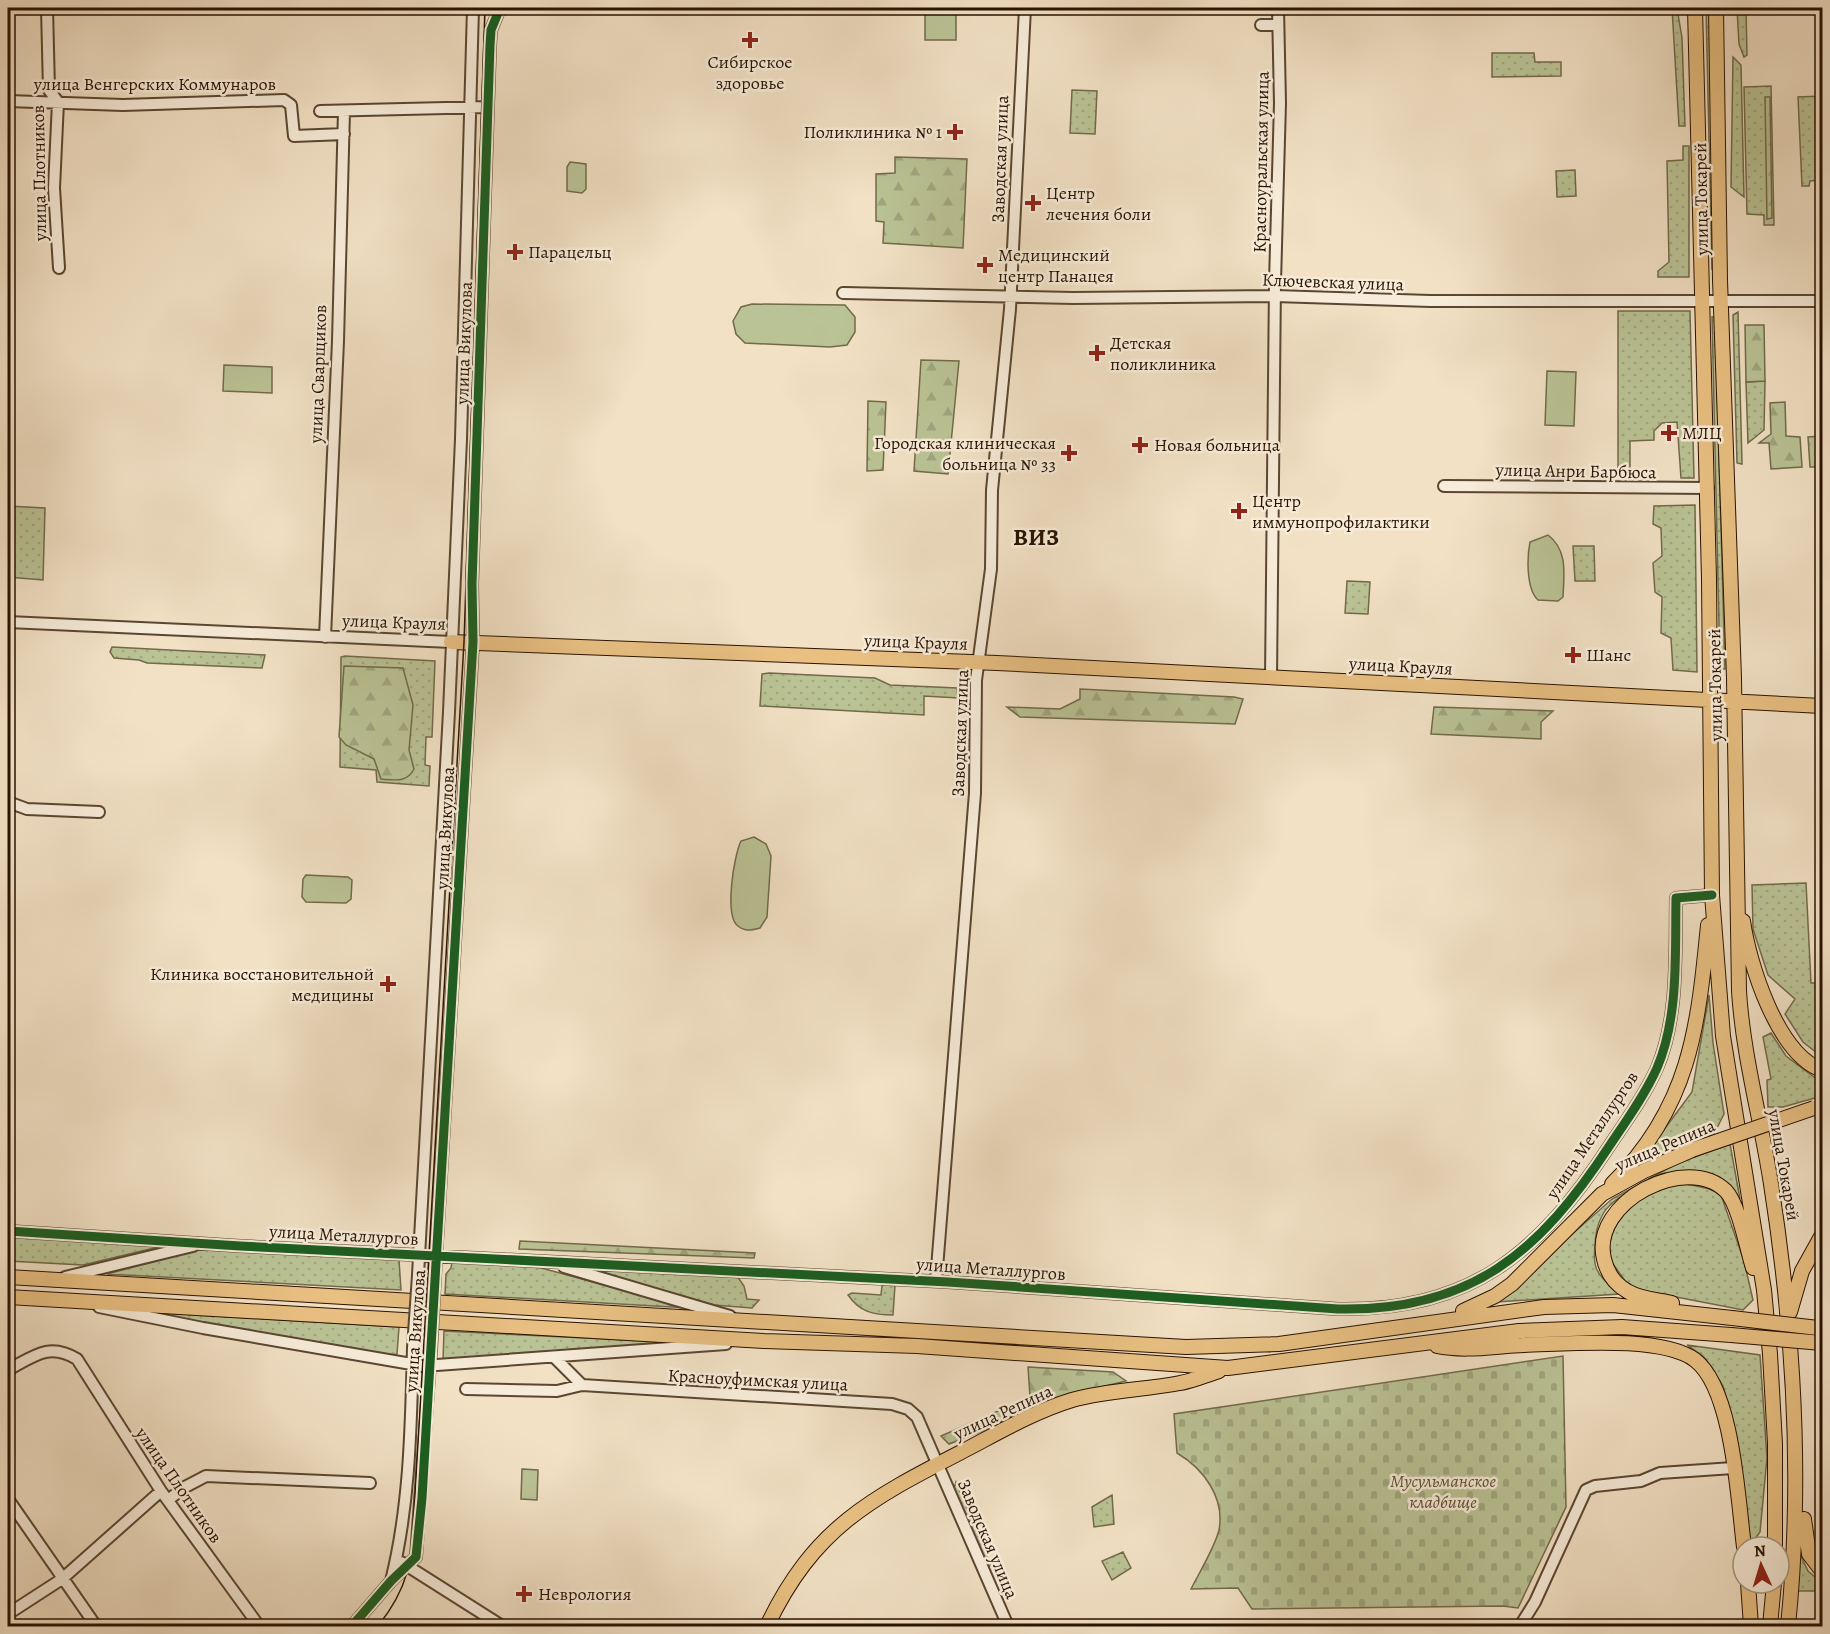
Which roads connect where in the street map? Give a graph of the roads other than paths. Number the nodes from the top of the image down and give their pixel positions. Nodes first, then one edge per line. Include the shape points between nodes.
1 (47, 8) edge
2 (473, 8) edge
3 (500, 8) edge
4 (1024, 8) edge
5 (1278, 8) edge
6 (1695, 8) edge
7 (1716, 8) edge
8 (1278, 25) junction
9 (1261, 26) dead end
10 (8, 101) edge
11 (58, 102) junction
12 (471, 106) junction
13 (488, 107) junction
14 (320, 111) dead end
15 (344, 111) junction
16 (344, 134) junction
17 (58, 268) dead end
18 (843, 293) dead end
19 (1275, 296) junction
20 (1010, 297) junction
21 (1702, 302) junction
22 (1721, 302) junction
23 (1822, 302) edge
24 (1444, 486) dead end
25 (1708, 488) junction
26 (8, 622) edge
27 (325, 637) junction
28 (451, 642) junction
29 (473, 642) junction
30 (979, 663) junction
31 (1271, 678) junction
32 (1711, 701) junction
33 (1734, 702) junction
34 (1822, 706) edge
35 (8, 802) edge
36 (99, 812) dead end
37 (1735, 884) junction
38 (1712, 900) junction
39 (1822, 1070) edge
40 (1818, 1107) edge
41 (1602, 1194) junction
42 (8, 1231) edge
43 (1822, 1235) edge
44 (202, 1244) junction
45 (419, 1255) junction
46 (437, 1256) junction
47 (548, 1262) junction
48 (8, 1277) edge
49 (54, 1280) junction
50 (936, 1281) junction
51 (1764, 1290) junction
52 (8, 1297) edge
53 (67, 1301) junction
54 (1732, 1318) junction
55 (748, 1322) junction
56 (1420, 1323) junction
57 (1788, 1323) junction
58 (1820, 1328) edge
59 (1318, 1339) junction
60 (764, 1341) junction
61 (1420, 1343) junction
62 (1822, 1343) edge
63 (554, 1357) junction
64 (412, 1365) junction
65 (429, 1366) junction
66 (1228, 1368) junction
67 (8, 1370) edge
68 (582, 1385) junction
69 (466, 1389) dead end
70 (937, 1464) junction
71 (1733, 1468) junction
72 (1797, 1476) junction
73 (370, 1483) dead end
74 (164, 1496) junction
75 (8, 1499) edge
76 (1742, 1535) edge
77 (1775, 1535) edge
78 (396, 1559) junction
79 (407, 1566) junction
80 (1822, 1572) edge
81 (62, 1579) junction
82 (391, 1581) junction
83 (1749, 1595) edge
84 (1773, 1595) edge
85 (8, 1614) edge
86 (96, 1626) edge
87 (259, 1626) edge
88 (352, 1626) edge
89 (502, 1626) edge
90 (767, 1626) edge
91 (1008, 1626) edge
92 (1520, 1626) edge
93 (1751, 1626) edge
94 (1770, 1626) edge
95 (1788, 1626) edge

1 - 11 street, улица Плотников via 49,90
2 - 12 street, улица Викулова
3 - 13 street, улица Викулова via 491,30
4 - 20 street, Заводская улица
5 - 8 street, Красноуральская улица
6 - 21 main road, улица Токарей
7 - 22 main road, улица Токарей
8 - 9 street
8 - 19 street, Красноуральская улица
10 - 11 street, улица Венгерских Коммунаров
11 - 16 street, улица Венгерских Коммунаров via 123,105 284,100 291,105 294,136
11 - 17 street, улица Плотников via 54,192
12 - 13 street
12 - 15 street
12 - 28 street, улица Викулова
13 - 29 street, улица Викулова
14 - 15 street
15 - 16 street, улица Сварщиков
16 - 27 street, улица Сварщиков
18 - 20 street, Ключевская улица
19 - 20 street, Ключевская улица
19 - 21 street, Ключевская улица
19 - 31 street, Красноуральская улица
20 - 30 street, Заводская улица via 992,490 992,568
21 - 22 street, Ключевская улица
21 - 25 main road, улица Токарей
22 - 23 street, Ключевская улица
22 - 33 main road, улица Токарей
24 - 25 street, улица Анри Барбюса
25 - 32 main road, улица Токарей
26 - 27 street, улица Крауля
27 - 28 street, улица Крауля
28 - 29 main road, улица Крауля
28 - 45 street, улица Викулова
29 - 30 main road, улица Крауля
29 - 46 street, улица Викулова
30 - 31 main road, улица Крауля
30 - 50 street, Заводская улица via 975,793
31 - 32 main road, улица Крауля
32 - 33 main road, улица Крауля
32 - 38 main road, улица Токарей
33 - 34 main road, улица Крауля
33 - 37 main road, улица Токарей
35 - 36 street via 27,809
37 - 39 main road via 1755,972 1770,1007 1800,1055
37 - 57 main road, улица Токарей via 1742,1028 1771,1182
38 - 41 main road via 1701,998 1683,1078 1651,1137
38 - 50 street, улица Металлургов via 1676,897 1674,968 1665,1038 1657,1068 1633,1110 1572,1199 1538,1236 1487,1276 1437,1299 1375,1310
38 - 51 main road, улица Токарей via 1723,1036
40 - 41 main road, улица Репина, bridge via 1692,1150
41 - 56 main road, улица Репина via 1496,1296 1458,1313
42 - 44 street, улица Металлургов
43 - 57 main road via 1802,1271
44 - 45 street, улица Металлургов
44 - 49 street
45 - 46 street, улица Металлургов
45 - 64 street, улица Викулова, bridge
46 - 47 street, улица Металлургов
46 - 65 street, улица Викулова, bridge
47 - 50 street, улица Металлургов
47 - 55 street
48 - 49 main road
49 - 55 main road
51 - 54 main road via 1755,1275 1731,1197 1713,1183 1695,1178 1667,1181 1637,1194 1613,1215 1605,1226 1602,1251 1608,1273 1618,1284 1638,1295
51 - 77 main road, улица Токарей via 1774,1444
52 - 53 main road
53 - 60 main road
53 - 64 street
54 - 56 main road via 1587,1305
54 - 58 main road, bridge
55 - 59 main road via 1186,1347 1239,1347
56 - 59 main road
57 - 72 main road, улица Токарей
59 - 66 main road, улица Репина
60 - 63 street
60 - 66 main road via 917,1346
61 - 62 main road, bridge via 1589,1327 1681,1329
61 - 66 main road
61 - 71 main road via 1445,1348 1631,1344 1671,1350 1694,1359 1711,1379 1725,1418
63 - 65 street
63 - 68 street
64 - 65 street
64 - 78 street, улица Викулова via 405,1497
65 - 79 street, улица Викулова via 416,1557
66 - 70 main road, улица Репина via 1181,1383 1102,1393 1047,1408
67 - 74 street, улица Плотников via 45,1351 63,1350 77,1359
68 - 69 street, Красноуфимская улица via 557,1390
68 - 70 street, Красноуфимская улица via 892,1404 908,1409 916,1417
70 - 90 main road, улица Репина via 873,1500 834,1529 788,1584
70 - 91 street, Заводская улица
71 - 76 main road
71 - 92 street via 1659,1473 1586,1490
72 - 80 main road via 1804,1504 1805,1544
72 - 95 main road
73 - 74 street via 206,1476
74 - 81 street
74 - 87 street, улица Плотников
75 - 81 street
78 - 79 street
78 - 82 street, улица Викулова
79 - 82 street, улица Викулова
79 - 89 street
81 - 85 street
81 - 86 street
82 - 88 street, улица Викулова
83 - 93 main road
84 - 94 main road

